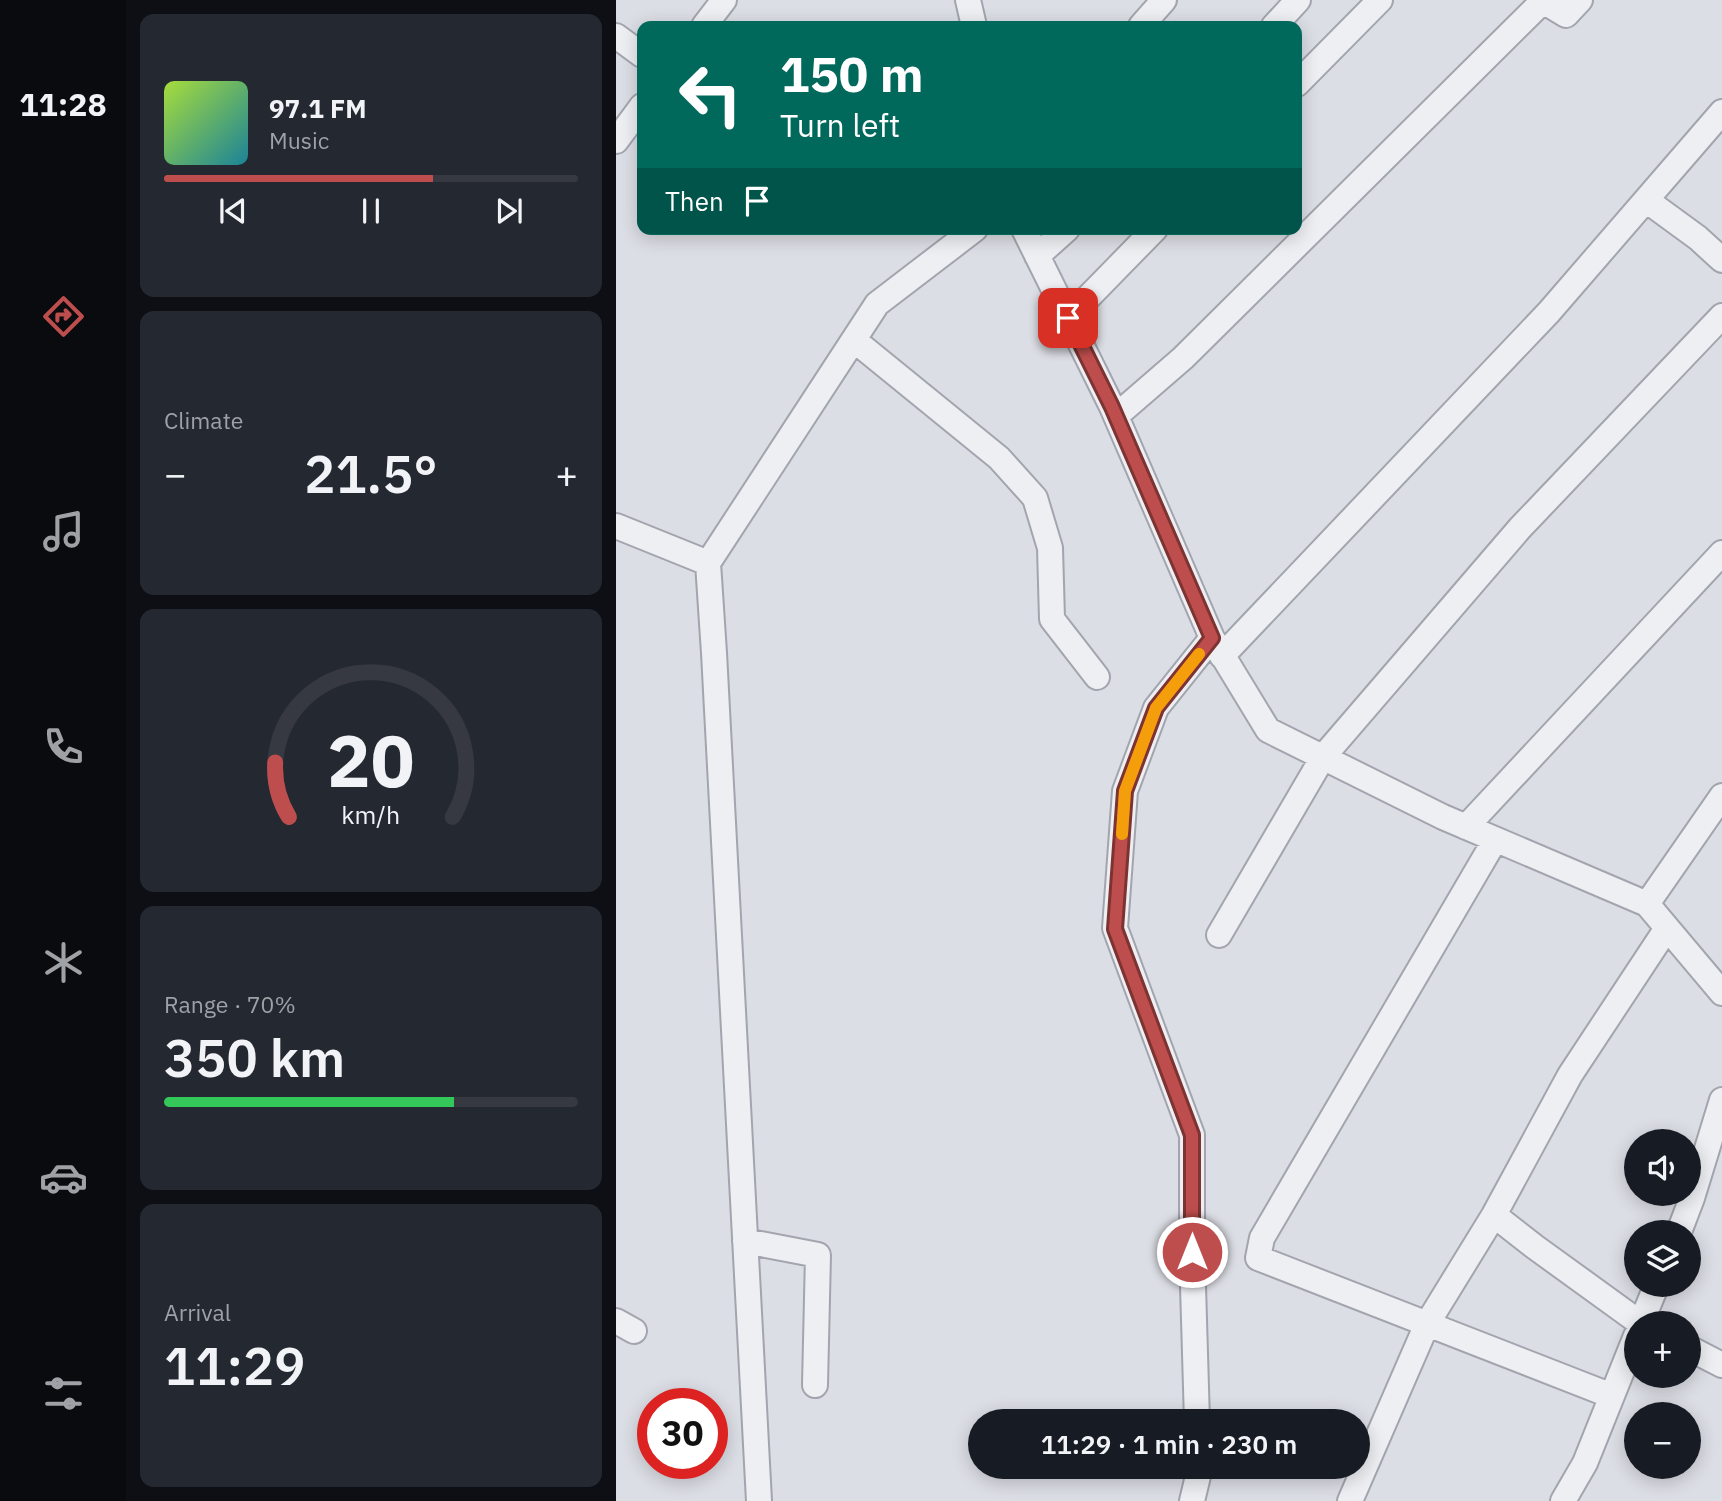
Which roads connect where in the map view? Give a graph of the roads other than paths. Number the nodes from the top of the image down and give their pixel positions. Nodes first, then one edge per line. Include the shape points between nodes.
1 (724, 0) edge
2 (968, 0) edge
3 (1164, 0) edge
4 (1298, 0) edge
5 (1380, 0) edge
6 (1580, 0) edge
7 (708, 21) edge
8 (973, 21) edge
9 (1145, 21) edge
10 (1279, 21) edge
11 (616, 36) edge
12 (637, 51) edge
13 (1302, 80) edge
14 (637, 113) edge
15 (1722, 113) edge
16 (616, 141) edge
17 (1646, 200) junction
18 (967, 235) edge
19 (1027, 235) edge
20 (1060, 235) edge
21 (1149, 235) edge
22 (1037, 256) junction
23 (1722, 260) edge
24 (1722, 316) edge
25 (1068, 318) junction
26 (854, 340) junction
27 (1116, 416) junction
28 (616, 526) edge
29 (1722, 553) edge
30 (708, 563) junction
31 (1217, 647) junction
32 (1097, 677) dead end
33 (1323, 757) junction
34 (1722, 796) edge
35 (1466, 827) junction
36 (1495, 840) junction
37 (1647, 904) junction
38 (1667, 928) junction
39 (1219, 935) dead end
40 (1722, 993) edge
41 (1722, 1100) edge
42 (1494, 1215) junction
43 (1684, 1220) edge
44 (745, 1241) junction
45 (1624, 1311) edge
46 (1427, 1324) junction
47 (1701, 1354) edge
48 (1722, 1365) edge
49 (1624, 1366) edge
50 (815, 1385) dead end
51 (1612, 1396) junction
52 (1197, 1409) edge
53 (1197, 1479) edge
54 (759, 1501) edge
55 (1192, 1501) edge
56 (1350, 1501) edge
57 (1563, 1501) edge

1 - 7 street
2 - 8 street
3 - 9 street
4 - 10 street
5 - 13 street
6 - 27 street via 1566,15 1543,1 1183,358
11 - 12 street
14 - 16 street
15 - 17 street
17 - 23 street
17 - 31 street via 1549,312
18 - 26 street via 877,304
19 - 22 street
20 - 22 street
21 - 25 street
22 - 25 street
24 - 33 street via 1520,528
25 - 27 street
26 - 30 street
26 - 32 street via 999,458 1035,498 1050,548 1052,620
27 - 31 street
28 - 30 street
29 - 35 street
30 - 44 street
31 - 33 street via 1268,730
31 - 52 street via 1156,708 1125,791 1115,929 1192,1135
33 - 35 street
33 - 39 street
34 - 37 street
35 - 36 street
36 - 37 street
36 - 46 street via 1262,1238 1258,1258
37 - 38 street
38 - 40 street
38 - 42 street via 1570,1076
41 - 43 street
42 - 45 street
42 - 46 street
44 - 50 street via 818,1255
44 - 54 street
46 - 51 street
46 - 56 street
47 - 48 street
49 - 51 street
51 - 57 street via 1585,1463
53 - 55 street

